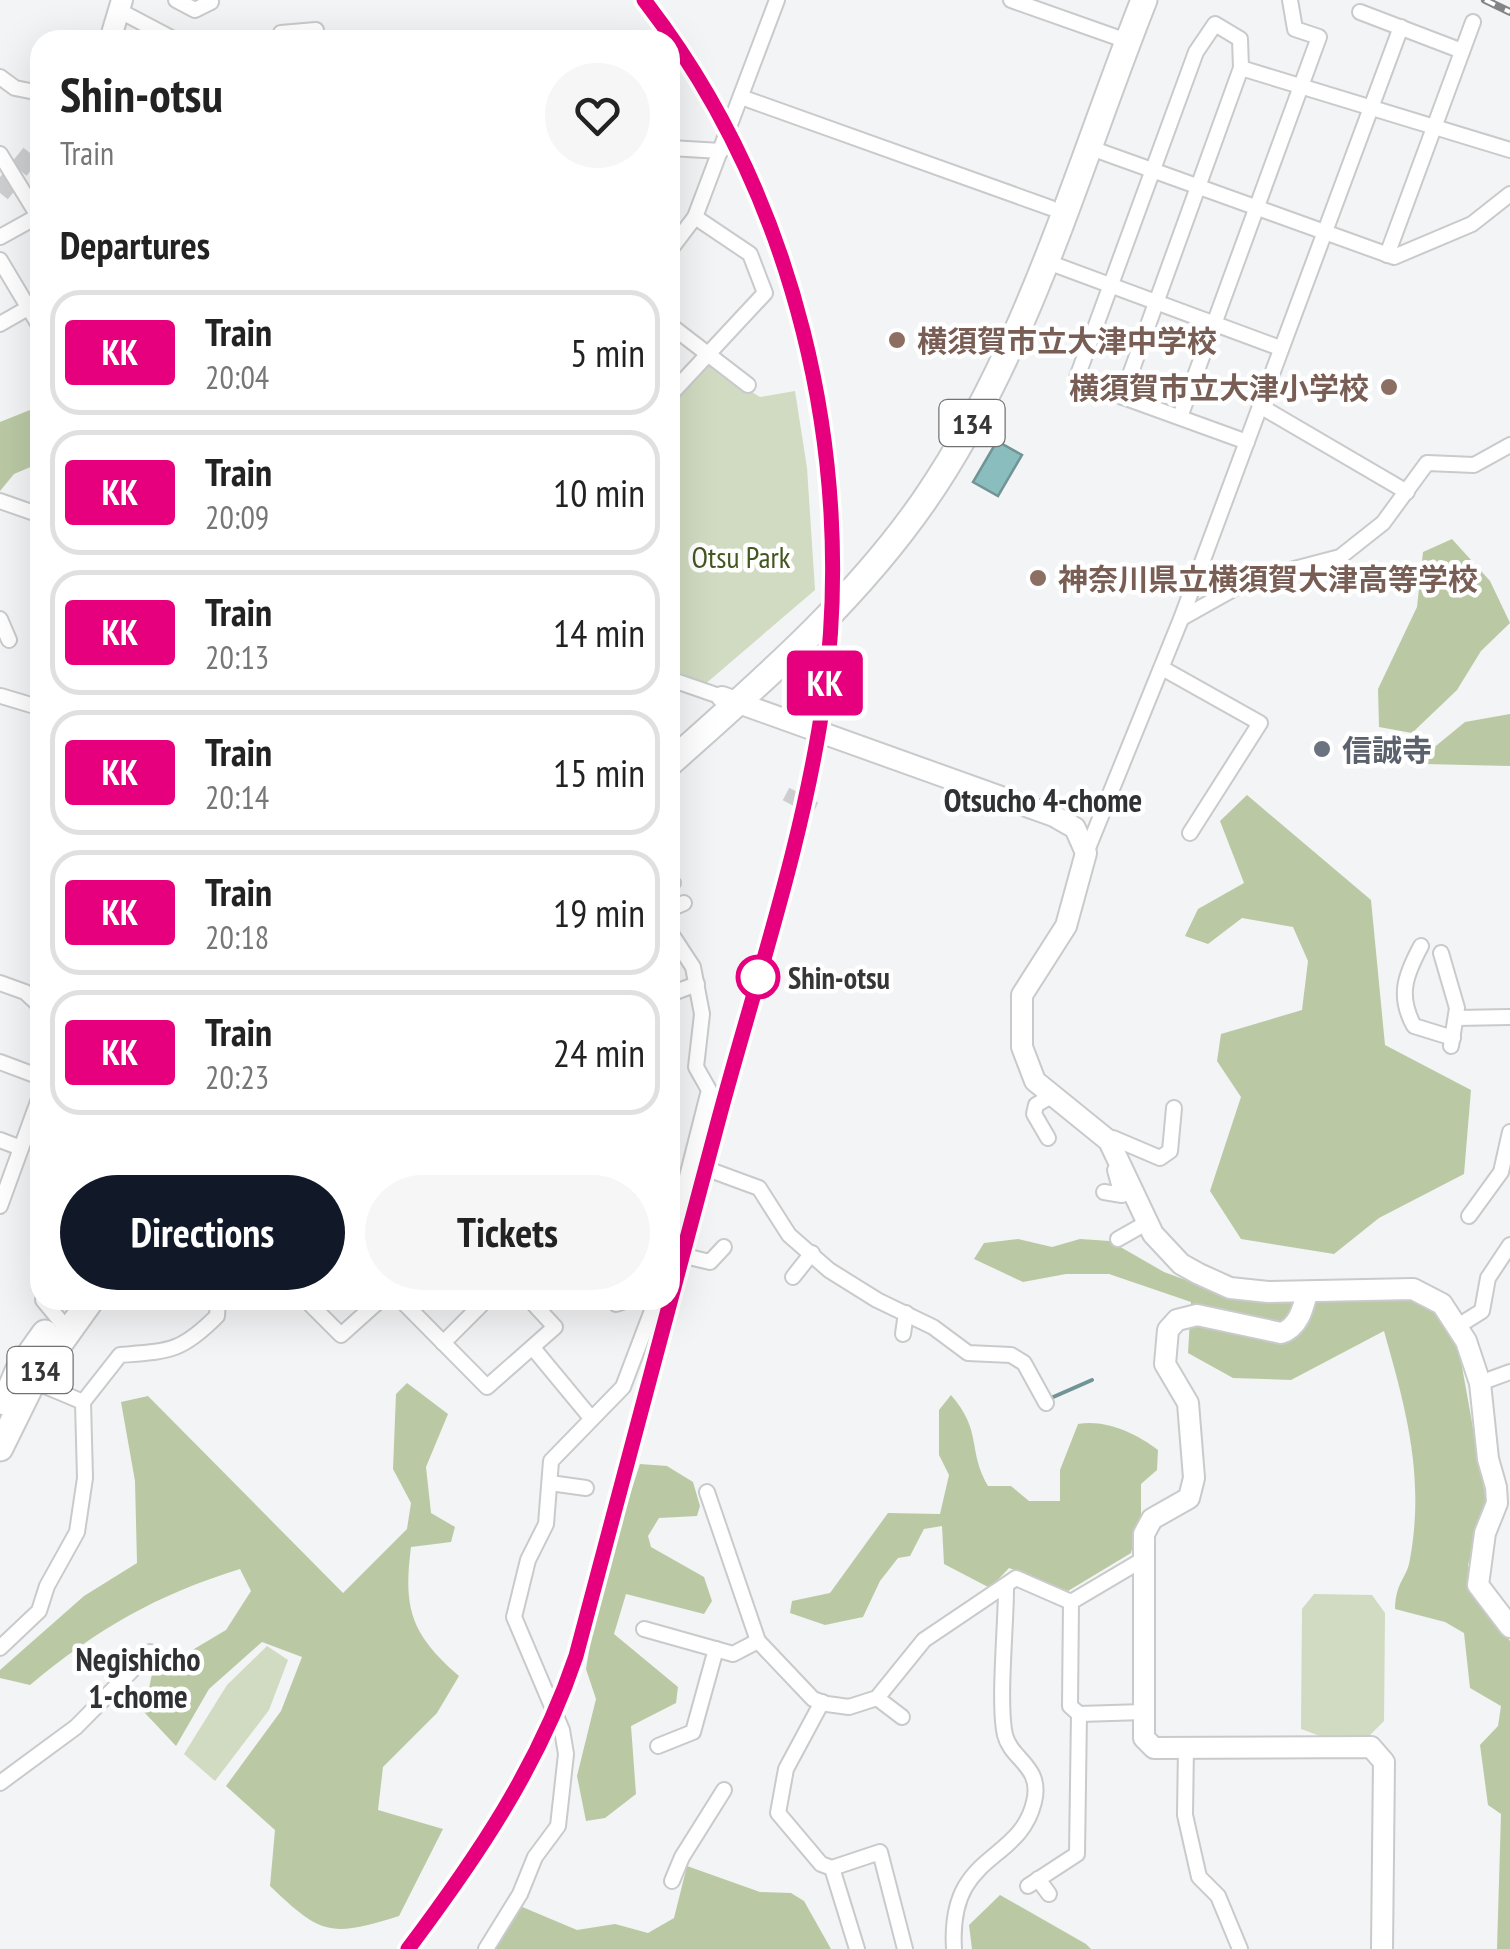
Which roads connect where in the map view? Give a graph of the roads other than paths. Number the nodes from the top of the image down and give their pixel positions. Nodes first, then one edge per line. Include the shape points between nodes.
1 (176, 0) edge
2 (776, 0) edge
3 (1011, 0) edge
4 (1129, 0) edge
5 (1144, 0) edge
6 (1290, 0) edge
7 (211, 2) dead end
8 (121, 5) edge
9 (1360, 12) dead end
10 (1473, 22) dead end
11 (1400, 27) junction
12 (113, 30) edge
13 (160, 30) edge
14 (1121, 39) junction
15 (1462, 51) junction
16 (1242, 68) junction
17 (0, 76) edge
18 (1302, 88) junction
19 (30, 91) edge
20 (741, 97) junction
21 (1369, 109) junction
22 (1434, 127) junction
23 (1088, 147) junction
24 (680, 149) edge
25 (1510, 150) edge
26 (721, 151) junction
27 (0, 154) edge
28 (1152, 170) junction
29 (1198, 187) junction
30 (1510, 194) edge
31 (30, 203) edge
32 (1051, 208) junction
33 (1256, 208) junction
34 (696, 218) junction
35 (30, 222) edge
36 (1324, 232) junction
37 (0, 237) edge
38 (680, 238) edge
39 (1387, 255) junction
40 (0, 260) edge
41 (1045, 261) junction
42 (1109, 285) junction
43 (1156, 302) junction
44 (28, 308) junction
45 (30, 311) edge
46 (1212, 323) junction
47 (0, 324) edge
48 (680, 333) edge
49 (1280, 348) junction
50 (708, 355) junction
51 (680, 384) edge
52 (748, 386) dead end
53 (1122, 397) junction
54 (1260, 406) junction
55 (1180, 418) junction
56 (1247, 442) junction
57 (1510, 444) edge
58 (1407, 492) junction
59 (0, 501) edge
60 (30, 512) edge
61 (1181, 618) junction
62 (0, 619) edge
63 (9, 640) dead end
64 (1162, 668) junction
65 (680, 682) edge
66 (14, 686) dead end
67 (0, 696) edge
68 (729, 699) junction
69 (30, 704) edge
70 (680, 736) edge
71 (680, 753) edge
72 (1190, 833) dead end
73 (1086, 853) junction
74 (1421, 946) dead end
75 (680, 947) edge
76 (1441, 953) dead end
77 (0, 983) edge
78 (697, 984) junction
79 (680, 990) edge
80 (30, 997) edge
81 (1510, 1017) edge
82 (1456, 1018) junction
83 (0, 1062) edge
84 (30, 1072) edge
85 (1051, 1096) junction
86 (1174, 1108) dead end
87 (30, 1125) edge
88 (1510, 1132) edge
89 (1048, 1138) dead end
90 (0, 1140) edge
91 (1109, 1141) junction
92 (22, 1148) junction
93 (691, 1162) junction
94 (1121, 1166) junction
95 (1505, 1174) edge
96 (680, 1176) edge
97 (1104, 1192) dead end
98 (680, 1205) edge
99 (0, 1206) edge
100 (1469, 1216) dead end
101 (1148, 1222) junction
102 (1118, 1240) dead end
103 (1510, 1245) edge
104 (724, 1247) dead end
105 (812, 1253) junction
106 (693, 1258) dead end
107 (792, 1277) dead end
108 (1307, 1293) junction
109 (217, 1310) edge
110 (316, 1310) edge
111 (369, 1310) edge
112 (411, 1310) edge
113 (476, 1310) edge
114 (539, 1310) edge
115 (650, 1310) edge
116 (59, 1312) edge
117 (906, 1313) junction
118 (1458, 1326) junction
119 (903, 1334) dead end
120 (444, 1344) junction
121 (533, 1348) junction
122 (1510, 1372) edge
123 (1480, 1383) junction
124 (11, 1394) edge
125 (83, 1402) junction
126 (1046, 1403) dead end
127 (591, 1418) junction
128 (0, 1448) edge
129 (550, 1483) junction
130 (586, 1488) dead end
131 (707, 1492) dead end
132 (548, 1514) junction
133 (530, 1536) dead end
134 (1142, 1560) junction
135 (1006, 1590) junction
136 (1071, 1602) junction
137 (1507, 1617) edge
138 (644, 1629) dead end
139 (758, 1642) junction
140 (0, 1648) edge
141 (716, 1650) junction
142 (150, 1652) dead end
143 (877, 1698) junction
144 (822, 1702) junction
145 (1144, 1712) junction
146 (1080, 1714) junction
147 (902, 1718) dead end
148 (658, 1746) dead end
149 (1186, 1746) junction
150 (0, 1783) edge
151 (724, 1790) dead end
152 (832, 1868) junction
153 (672, 1881) dead end
154 (1049, 1894) dead end
155 (486, 1949) edge
156 (857, 1949) edge
157 (905, 1949) edge
158 (954, 1949) edge
159 (1240, 1949) edge
160 (1382, 1949) edge

1 - 7 street via 195,10
2 - 20 street
3 - 14 street
4 - 14 highway, 134
5 - 14 highway, 134
6 - 18 street via 1295,28 1319,38
8 - 12 street
8 - 13 street
9 - 11 street
10 - 15 street
11 - 15 street
11 - 21 street
14 - 23 highway, 134
14 - 32 highway, 134
15 - 22 street
16 - 18 street
16 - 28 street via 1240,39 1215,24 1196,52
16 - 29 street
17 - 19 street
18 - 21 street
18 - 33 street
20 - 26 street
20 - 32 street
21 - 22 street
21 - 36 street
22 - 25 street
22 - 39 street
23 - 28 street
23 - 41 highway, 134
24 - 26 street
26 - 34 street
27 - 31 street
28 - 29 street
28 - 42 street
29 - 33 street
29 - 43 street
30 - 39 street via 1472,224
32 - 68 highway, 134 via 974,392 912,494 810,618
33 - 36 street
33 - 46 street
34 - 38 street
34 - 50 street via 750,254 765,294
35 - 37 street
36 - 39 street
36 - 49 street
40 - 44 street
41 - 42 street
41 - 68 highway, 134 via 986,398 922,503 820,628
42 - 43 street
42 - 53 street via 1076,380
43 - 46 street
43 - 53 street
44 - 45 street
44 - 47 street
46 - 49 street
46 - 55 street
48 - 50 street
49 - 54 street
50 - 51 street
50 - 52 street
53 - 55 street
54 - 56 street
54 - 58 street
55 - 56 street
56 - 61 street
57 - 58 street via 1474,464 1427,462
58 - 61 street via 1383,523 1340,557 1248,582
59 - 60 street
61 - 64 street
62 - 63 street
64 - 72 street via 1260,722
64 - 73 street
65 - 68 street
66 - 67 street
67 - 69 street
68 - 70 highway, 134
68 - 71 highway, 134
68 - 73 street via 1054,816 1075,828
73 - 85 street via 1066,926 1026,985 1018,1011 1035,1081
74 - 82 street via 1402,982 1410,1019 1452,1042
75 - 78 street
76 - 82 street
77 - 80 street
78 - 79 street
78 - 93 street via 702,1014 696,1067 710,1090
81 - 82 street
83 - 84 street
85 - 89 street via 1034,1114
85 - 91 street
86 - 91 street via 1170,1151 1160,1158
87 - 92 street
88 - 95 street
90 - 92 street
91 - 94 street
92 - 99 street
93 - 96 street
93 - 98 street
93 - 105 street via 759,1188 789,1234
94 - 97 street via 1115,1170 1122,1195
94 - 101 street
95 - 100 street
101 - 102 street
101 - 108 street via 1180,1264 1218,1284
103 - 118 street via 1488,1278 1482,1311
104 - 106 street via 710,1262
105 - 107 street
105 - 117 street
108 - 118 street via 1414,1289 1432,1295
108 - 134 street via 1297,1320 1280,1333 1197,1314 1168,1330 1165,1364 1188,1403 1194,1478 1189,1498 1152,1519
109 - 125 street via 175,1351 120,1355
110 - 111 street via 341,1335
112 - 120 street
113 - 120 street
114 - 121 street via 555,1327
115 - 127 street via 629,1378
116 - 124 highway, 134
117 - 119 street
117 - 126 street via 968,1353 1011,1355 1024,1363
118 - 123 street
120 - 121 street via 487,1388
121 - 127 street
122 - 123 street
123 - 137 street via 1497,1503 1476,1575
124 - 125 street
124 - 128 highway, 134
125 - 140 street via 85,1478 77,1532 39,1611
127 - 129 street via 550,1461
129 - 130 street
129 - 132 street
131 - 139 street
132 - 133 street
132 - 155 street via 514,1616 562,1730 558,1826
134 - 136 street
134 - 145 street
135 - 136 street via 1016,1578
135 - 143 street via 924,1640
135 - 158 street via 1005,1738 1032,1773 1036,1792 1026,1824 962,1888 953,1917
136 - 146 street via 1070,1706
138 - 141 street
139 - 141 street via 733,1654
139 - 144 street
141 - 148 street via 694,1732
142 - 150 street via 105,1707
143 - 144 street via 849,1707
143 - 147 street
144 - 152 street via 786,1768 778,1813 821,1864
145 - 146 street
145 - 149 street via 1144,1738 1154,1748
146 - 154 street via 1077,1854 1033,1883
149 - 159 street via 1184,1815 1199,1877 1218,1896
149 - 160 street via 1372,1747 1384,1762
151 - 153 street
152 - 156 street
152 - 157 street via 880,1852

